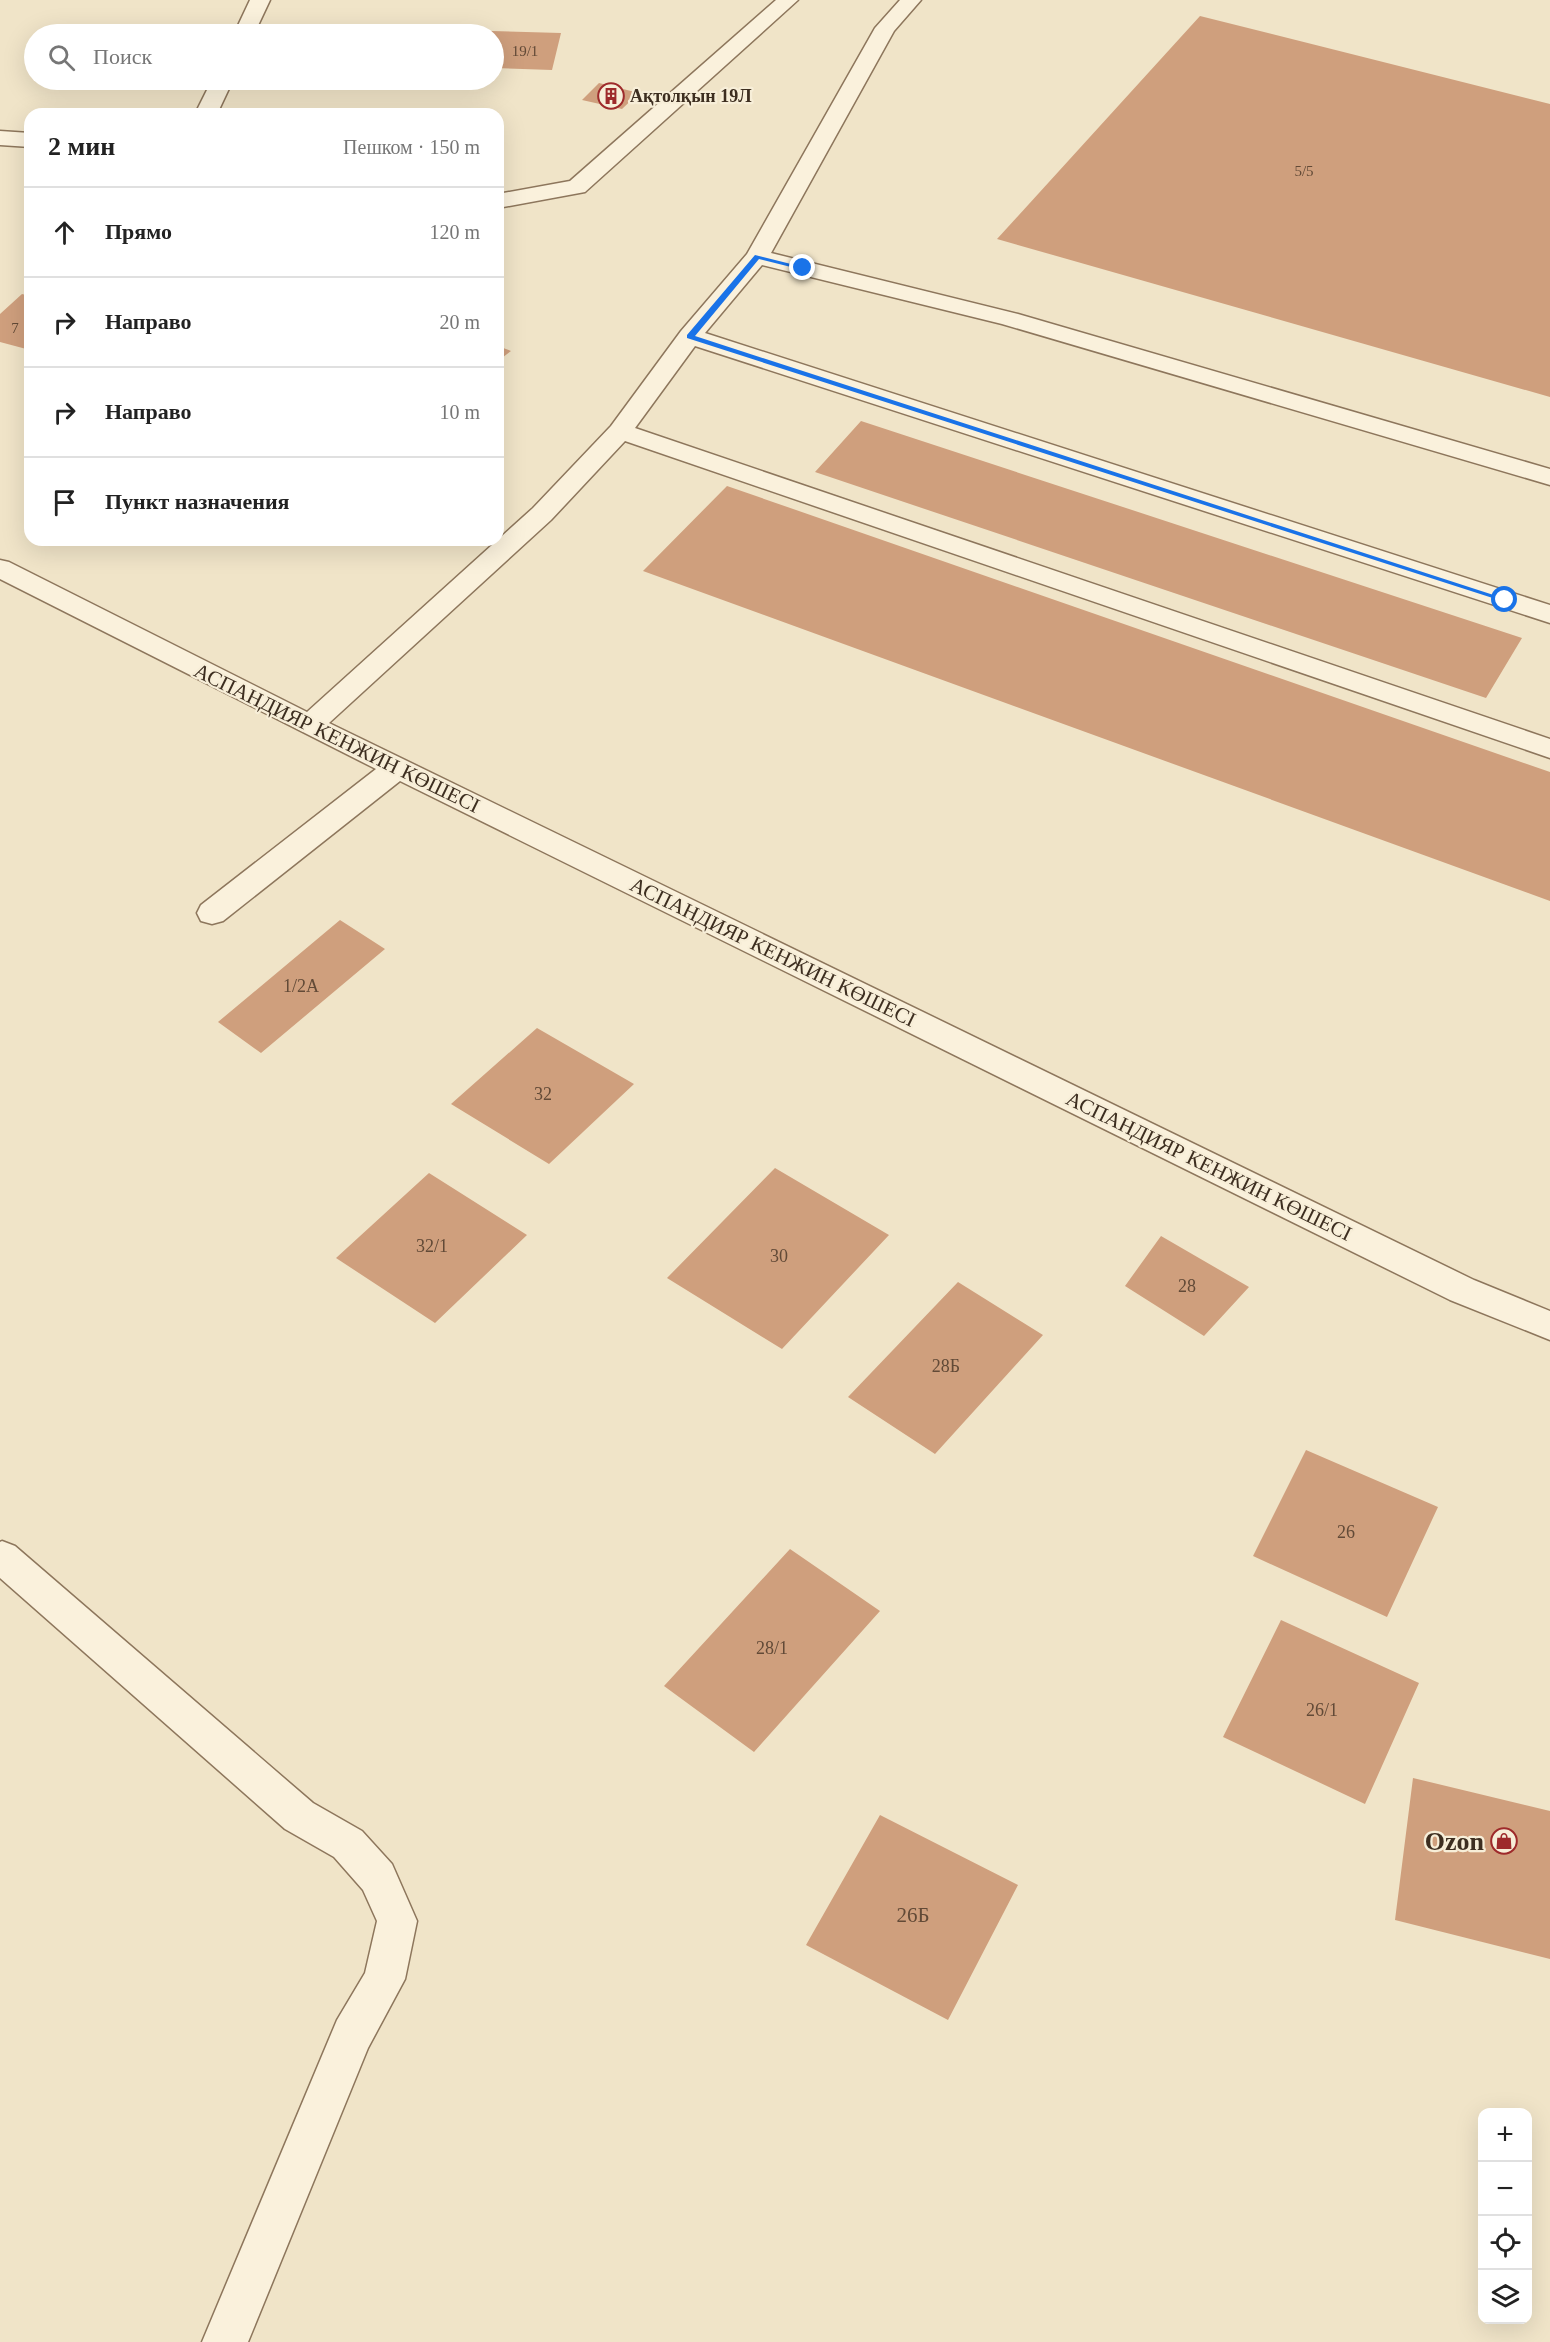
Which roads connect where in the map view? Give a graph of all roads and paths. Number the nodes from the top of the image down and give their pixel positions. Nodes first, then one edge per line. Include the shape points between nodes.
1 (260, 0) edge
2 (788, 0) edge
3 (911, 0) edge
4 (249, 24) edge
5 (217, 90) edge
6 (209, 108) edge
7 (0, 138) edge
8 (24, 140) edge
9 (504, 200) edge
10 (757, 257) junction
11 (690, 336) junction
12 (620, 431) junction
13 (1550, 477) edge
14 (0, 568) edge
15 (1550, 614) edge
16 (310, 725) junction
17 (1550, 749) edge
18 (397, 768) junction
19 (212, 913) dead end
20 (1550, 1326) edge
21 (2, 1557) dead end
22 (225, 2342) edge

1 - 4 street
2 - 9 street via 577,187
3 - 10 street via 885,28
5 - 6 street
7 - 8 street
10 - 11 street
10 - 13 street via 1010,319
11 - 12 street
11 - 15 street
12 - 16 street via 542,514
12 - 17 street
14 - 16 street, АСПАНДИЯР КЕНЖИН КӨШЕСІ
16 - 18 street, АСПАНДИЯР КЕНЖИН КӨШЕСІ
18 - 19 street
18 - 20 street, АСПАНДИЯР КЕНЖИН КӨШЕСІ via 1462,1290
21 - 22 street via 299,1816 348,1844 378,1877 397,1921 384,1979 352,2035

